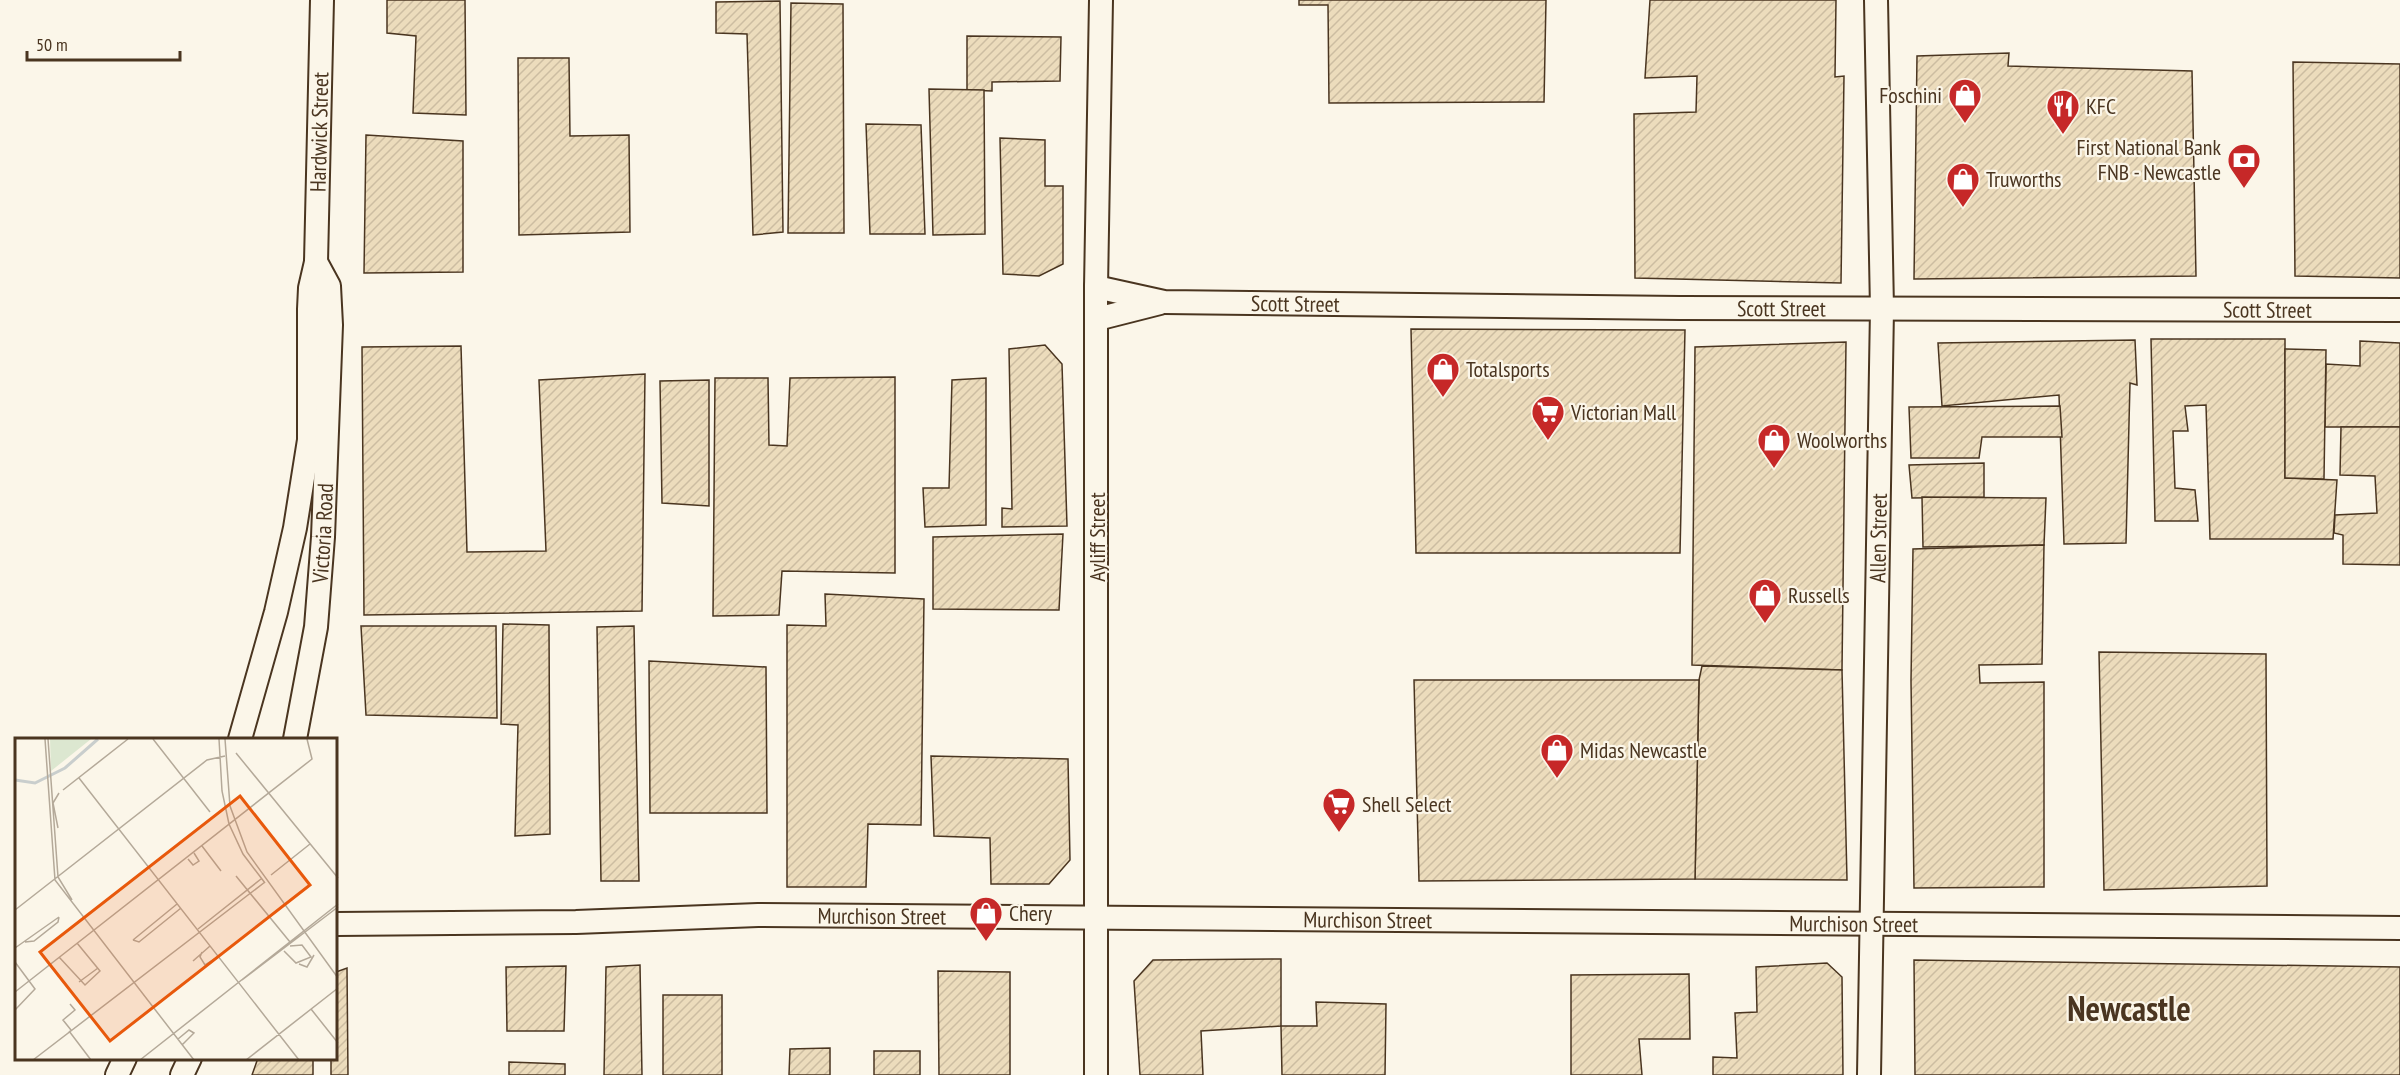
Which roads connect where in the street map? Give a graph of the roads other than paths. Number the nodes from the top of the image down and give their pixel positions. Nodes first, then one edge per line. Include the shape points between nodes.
1 (322, 0) edge
2 (1101, 0) edge
3 (1876, 0) edge
4 (1096, 287) junction
5 (1164, 302) junction
6 (1882, 309) junction
7 (2400, 310) edge
8 (1097, 319) junction
9 (320, 325) junction
10 (240, 738) edge
11 (295, 738) edge
12 (338, 908) edge
13 (1094, 917) junction
14 (1870, 922) junction
15 (346, 924) edge
16 (2400, 928) edge
17 (124, 1060) edge
18 (190, 1060) edge
19 (117, 1075) edge
20 (182, 1075) edge
21 (1096, 1075) edge
22 (1869, 1075) edge

1 - 9 street, Hardwick Street via 316,262 328,286
2 - 4 street, Ayliff Street
3 - 6 street, Allen Street
4 - 5 street, Scott Street
4 - 8 street, Ayliff Street
5 - 6 street, Scott Street
5 - 8 street, Scott Street
6 - 7 street, Scott Street
6 - 14 street, Allen Street
8 - 13 street, Ayliff Street
9 - 10 street via 309,440 295,528
9 - 11 street, Victoria Road via 323,537 316,616
12 - 15 street
13 - 14 street, Murchison Street
13 - 15 street, Murchison Street via 758,915 576,922
13 - 21 street, Ayliff Street
14 - 16 street, Murchison Street
14 - 22 street, Allen Street
17 - 19 street
18 - 20 street

